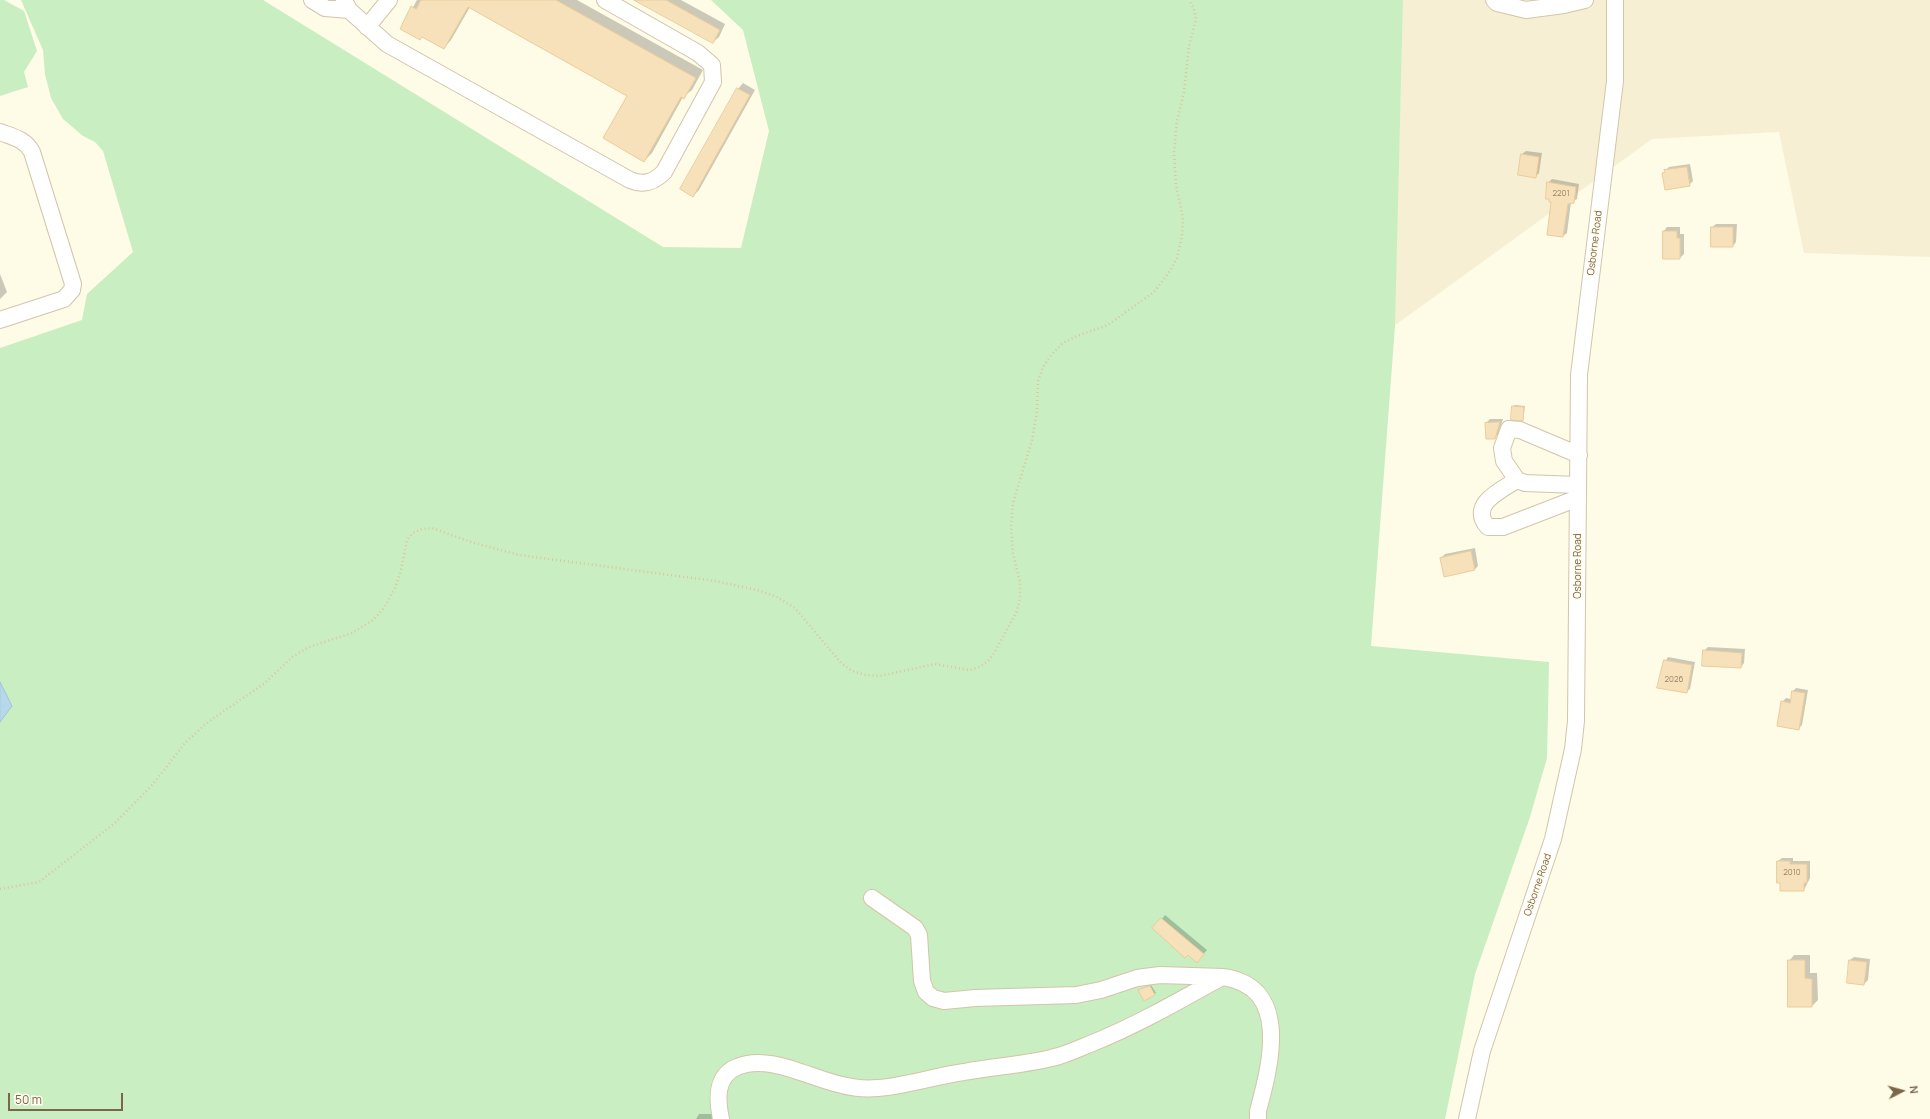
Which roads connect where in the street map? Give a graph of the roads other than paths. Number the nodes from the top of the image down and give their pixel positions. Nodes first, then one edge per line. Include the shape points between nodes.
1 (312, 0) edge
2 (389, 0) edge
3 (605, 0) edge
4 (1494, 0) edge
5 (1585, 0) edge
6 (1615, 0) edge
7 (347, 5) edge
8 (367, 27) junction
9 (0, 132) edge
10 (0, 320) edge
11 (1579, 455) junction
12 (1516, 480) junction
13 (1578, 491) junction
14 (872, 898) dead end
15 (1222, 977) junction
16 (721, 1119) edge
17 (1258, 1119) edge
18 (1466, 1119) edge

1 - 7 street via 325,8
2 - 8 street
3 - 8 street via 698,53 712,65 713,82 664,172 651,182 637,183 630,180 387,44
4 - 5 street via 1526,10
6 - 11 street, Osborne Road via 1615,81 1579,375
7 - 8 street
9 - 10 street via 22,140 32,152 73,284 72,290 64,299
11 - 12 street via 1520,430 1509,429 1502,448 1504,461
11 - 13 street, Osborne Road
12 - 13 street via 1525,484
12 - 13 street via 1486,501 1481,512 1482,521 1488,527 1503,527
13 - 18 street, Osborne Road via 1576,721 1573,749 1553,839 1482,1051
14 - 15 street via 915,928 918,935 922,981 926,992 933,998 944,1001 1076,995 1137,978 1160,975
15 - 16 street via 1110,1036 1060,1056 1033,1062 964,1071 878,1088 840,1085 783,1067 744,1064 728,1072 722,1080 718,1096
15 - 17 street via 1232,978 1252,989 1268,1015 1272,1044

